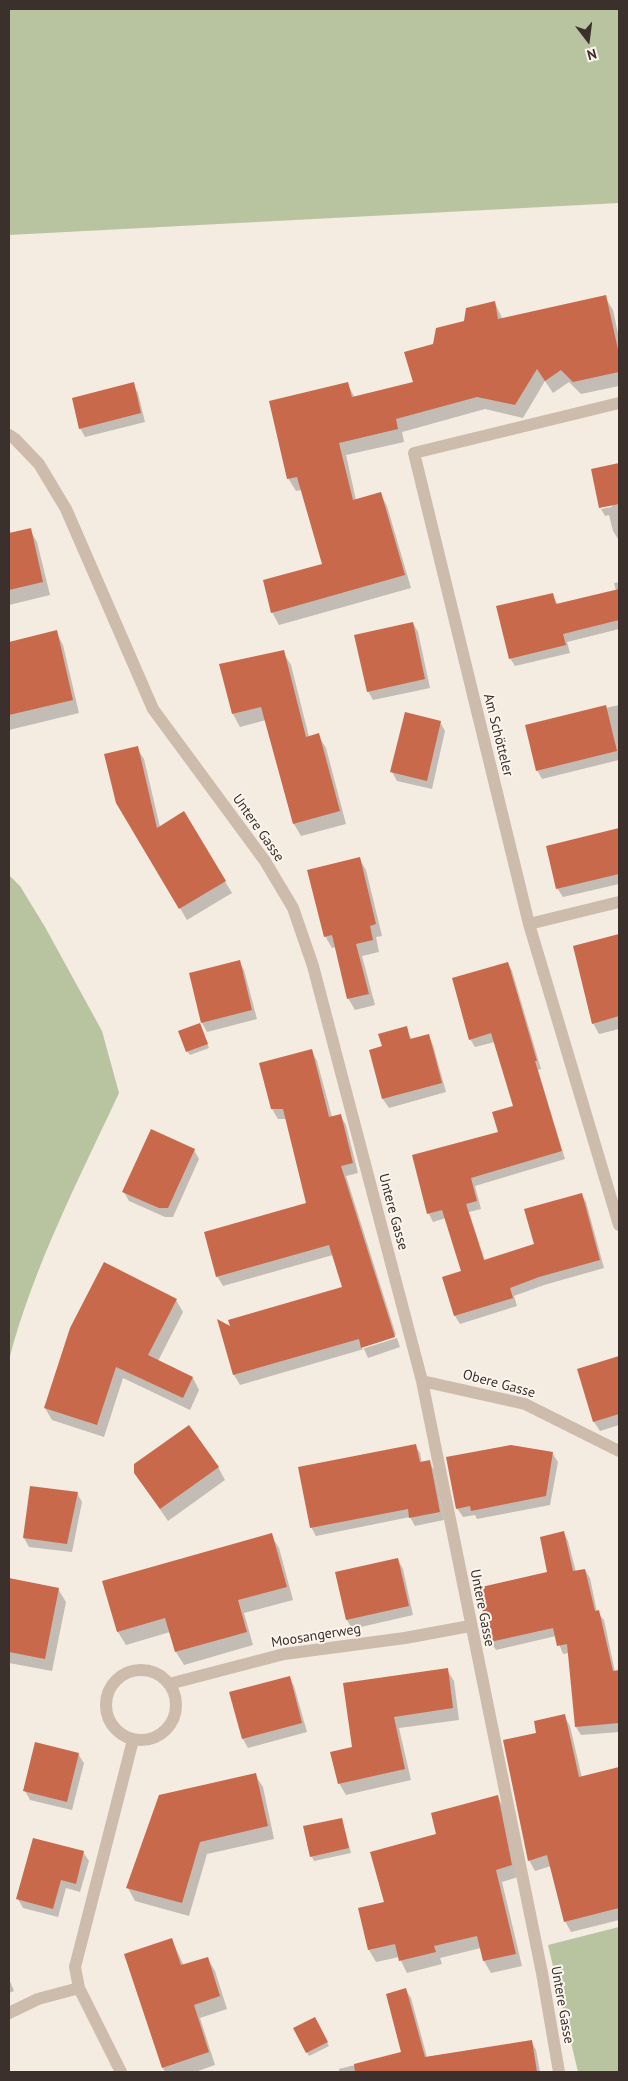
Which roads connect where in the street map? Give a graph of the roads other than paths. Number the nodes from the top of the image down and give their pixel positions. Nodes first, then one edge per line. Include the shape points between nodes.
1 (619, 404) edge
2 (9, 436) edge
3 (619, 902) edge
4 (529, 924) junction
5 (619, 1225) edge
6 (422, 1381) junction
7 (619, 1451) edge
8 (470, 1626) junction
9 (169, 1684) junction
10 (133, 1740) junction
11 (79, 1988) junction
12 (9, 2013) edge
13 (121, 2072) edge
14 (559, 2072) edge

1 - 4 street, Am Schötteler via 414,453
2 - 6 street, Untere Gasse via 39,464 66,509 153,709 265,862 293,908 316,977
3 - 4 street
4 - 5 street, Am Schötteler
6 - 7 street, Obere Gasse via 525,1404
6 - 8 street, Untere Gasse
8 - 9 street, Moosangerweg via 284,1654
8 - 14 street, Untere Gasse via 542,1973
9 - 10 street via 176,1708 167,1729 151,1739
9 - 10 street via 150,1671 138,1670 117,1679 109,1688 106,1700 108,1721 114,1730
10 - 11 street via 74,1967
11 - 12 street via 38,1999
11 - 13 street

